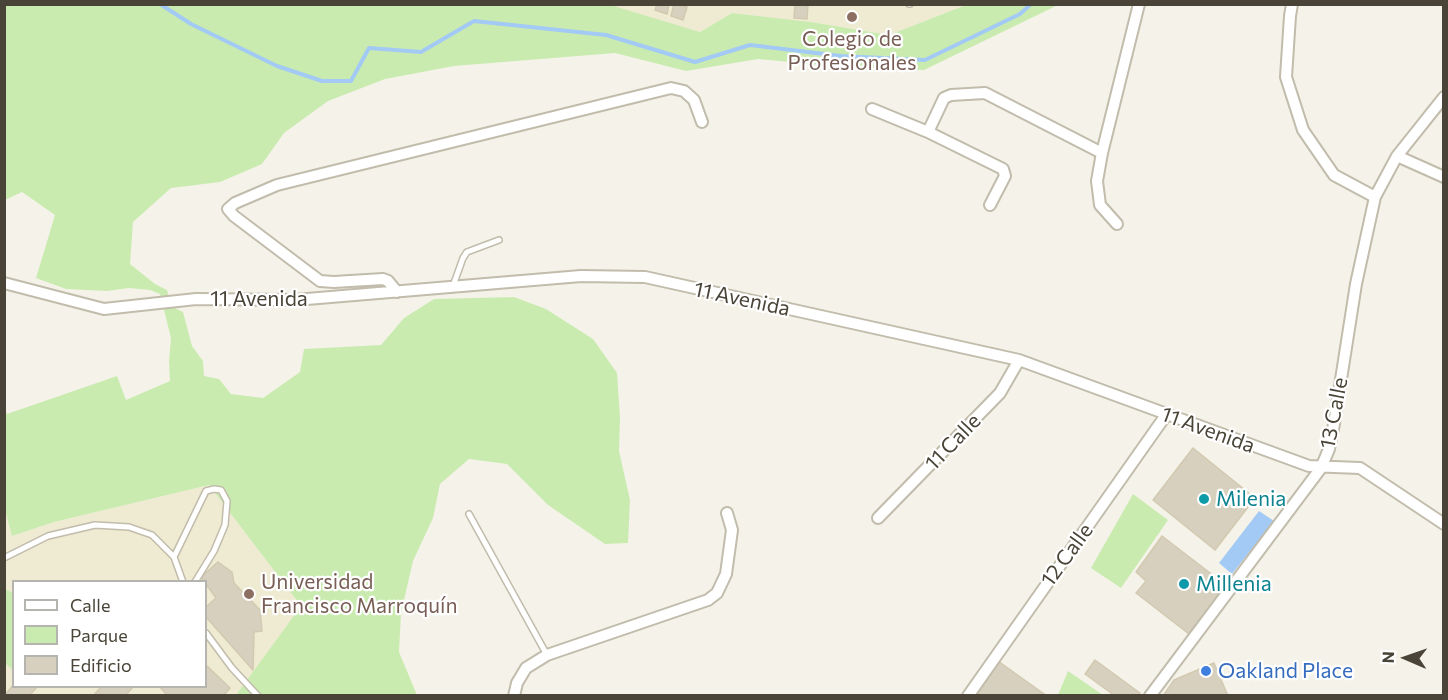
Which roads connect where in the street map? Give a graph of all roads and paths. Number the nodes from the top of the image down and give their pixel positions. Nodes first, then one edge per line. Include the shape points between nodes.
1 (1139, 4) edge
2 (1293, 4) edge
3 (1443, 97) edge
4 (872, 109) dead end
5 (702, 122) dead end
6 (928, 132) junction
7 (1101, 153) junction
8 (1398, 156) junction
9 (1443, 177) edge
10 (1375, 197) junction
11 (990, 205) dead end
12 (1117, 224) dead end
13 (499, 240) dead end
14 (4, 283) edge
15 (453, 286) junction
16 (397, 292) junction
17 (1018, 360) junction
18 (1166, 415) junction
19 (1321, 468) junction
20 (727, 513) dead end
21 (469, 514) dead end
22 (878, 518) dead end
23 (1443, 524) edge
24 (174, 557) junction
25 (4, 558) edge
26 (182, 580) edge
27 (196, 580) edge
28 (207, 634) edge
29 (547, 655) junction
30 (258, 696) edge
31 (513, 696) edge
32 (968, 696) edge
33 (1150, 696) edge

1 - 7 street
2 - 10 street via 1286,77 1303,130 1334,175
3 - 8 street, 13 Calle
4 - 6 street
5 - 16 street via 694,100 684,91 671,88 277,185 228,209 320,281 383,279
6 - 7 street via 944,98 985,93
6 - 11 street via 1003,169 1005,176
7 - 12 street via 1097,181 1100,206
8 - 9 street
8 - 10 street, 13 Calle
10 - 19 street, 13 Calle via 1356,284 1334,424
13 - 15 lane via 467,252
14 - 16 street, 11 Avenida via 104,309 196,299 295,300
15 - 16 street, 11 Avenida
15 - 17 street, 11 Avenida via 581,276 645,277
17 - 18 street, 11 Avenida
17 - 22 street, 11 Calle via 1000,393
18 - 19 street, 11 Avenida
18 - 32 street, 12 Calle
19 - 23 street, 11 Avenida via 1360,468
19 - 33 street, 13 Calle
20 - 29 street via 732,530 726,574 717,593 708,600
21 - 29 lane
24 - 25 lane via 152,535 129,526 95,525 48,536
24 - 26 lane
24 - 27 lane via 206,491 221,490 227,501 225,525
28 - 30 lane
29 - 31 street via 526,668

